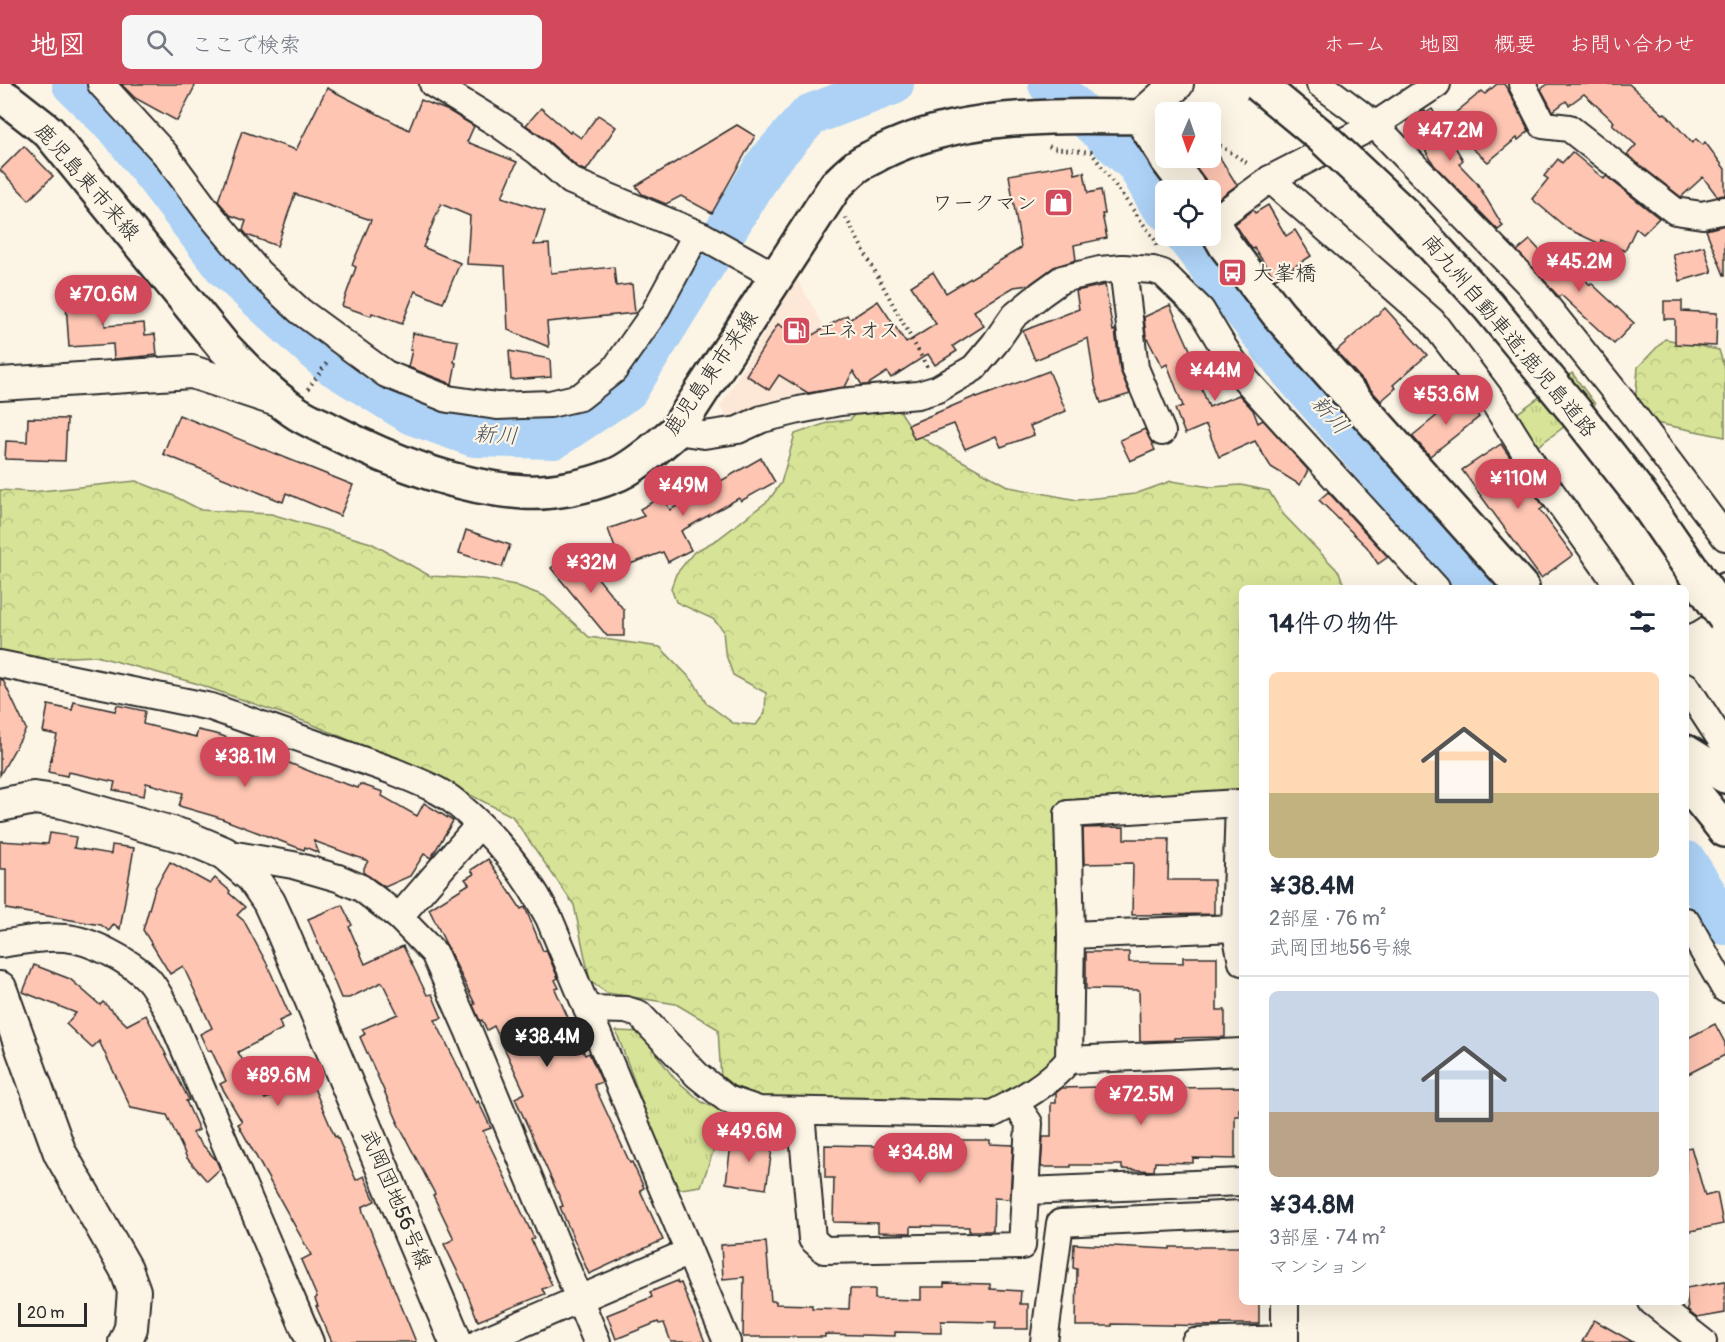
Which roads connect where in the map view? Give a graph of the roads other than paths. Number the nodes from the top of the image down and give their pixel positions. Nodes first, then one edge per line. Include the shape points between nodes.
1 (101, 84) edge
2 (433, 84) edge
3 (1177, 84) edge
4 (1258, 84) edge
5 (1320, 84) edge
6 (1437, 84) edge
7 (1522, 84) edge
8 (0, 95) edge
9 (1140, 117) junction
10 (1375, 125) junction
11 (1155, 140) edge
12 (1270, 179) junction
13 (1725, 210) edge
14 (1221, 214) edge
15 (700, 236) junction
16 (1221, 237) edge
17 (1122, 268) junction
18 (775, 276) junction
19 (0, 384) edge
20 (280, 400) junction
21 (676, 431) junction
22 (1162, 432) dead end
23 (1642, 497) junction
24 (1725, 537) edge
25 (1433, 585) edge
26 (1519, 585) edge
27 (1618, 585) edge
28 (1725, 586) edge
29 (1725, 594) edge
30 (1689, 608) edge
31 (1725, 618) edge
32 (0, 664) edge
33 (1689, 691) edge
34 (1725, 746) edge
35 (1689, 754) edge
36 (1725, 776) edge
37 (1689, 786) edge
38 (0, 805) edge
39 (479, 825) junction
40 (1725, 830) edge
41 (224, 853) junction
42 (399, 917) junction
43 (1689, 926) edge
44 (1235, 928) junction
45 (1071, 935) junction
46 (0, 944) edge
47 (1239, 947) edge
48 (0, 988) edge
49 (1725, 989) edge
50 (587, 1009) junction
51 (1239, 1052) edge
52 (1069, 1060) junction
53 (1015, 1103) junction
54 (801, 1112) junction
55 (1239, 1182) edge
56 (1027, 1191) junction
57 (1239, 1214) edge
58 (689, 1251) junction
59 (579, 1300) junction
60 (1285, 1305) edge
61 (1656, 1305) edge
62 (1285, 1341) edge
63 (125, 1342) edge
64 (310, 1342) edge
65 (456, 1342) edge
66 (480, 1342) edge
67 (597, 1342) edge
68 (727, 1342) edge
69 (1044, 1342) edge
70 (1195, 1342) edge
71 (1703, 1342) edge

1 - 15 street via 165,154 259,273 300,311 386,374 448,399 498,406 550,404 580,398 614,370 654,314
2 - 15 street via 537,151 571,182
3 - 9 street
4 - 23 main road, 南九州自動車道;鹿児島道路, bridge via 1321,136 1404,214 1489,307
5 - 10 street
6 - 10 street
7 - 13 street via 1543,125 1569,128 1675,211 1702,215
8 - 20 main road, 鹿児島東市来線 via 49,132 224,347
9 - 11 main road
9 - 18 main road, 鹿児島東市来線 via 1105,117 1039,130 1006,120 949,127 903,142 860,164 836,185
10 - 12 street
10 - 24 street via 1529,284
12 - 14 street
12 - 27 street via 1432,321 1497,407 1540,476
15 - 18 street
16 - 26 main road via 1279,315
17 - 21 street via 1062,279 1013,317 974,368 938,389 798,410 762,418 738,430 704,435
17 - 22 street via 1135,368
17 - 25 street via 1163,273 1201,310 1246,380
18 - 21 main road, 鹿児島東市来線
19 - 20 street via 192,372
20 - 21 main road, 鹿児島東市来線 via 296,413 372,452 484,487 526,493 568,489 615,476
23 - 29 main road, bridge
23 - 31 main road, 南九州自動車道;鹿児島道路, bridge
28 - 30 street
32 - 39 street via 211,707 254,721 423,783 454,802
33 - 34 street
35 - 36 main road
37 - 40 main road
38 - 41 street, 武岡団地56号線 via 34,798 63,802 186,837
39 - 42 street
39 - 50 street via 513,859 536,892
41 - 42 street via 293,865 338,878 360,888
41 - 65 street, 武岡団地56号線 via 252,877 273,910
42 - 59 street via 434,953
43 - 49 street
44 - 45 street
44 - 45 street via 1239,803 1068,814
44 - 47 street
45 - 52 street
46 - 64 street via 68,938 130,962 149,981 170,1015
48 - 63 street via 60,1153 126,1269 134,1291 131,1328
50 - 54 street via 639,1014 697,1075 728,1099 759,1110
50 - 58 street
51 - 52 street
52 - 53 street via 1059,1072
53 - 54 street via 992,1114
53 - 56 street via 1029,1123
54 - 56 street via 812,1239 824,1250 1022,1246
55 - 56 street
57 - 69 street via 1060,1223
58 - 59 street
58 - 68 street
59 - 66 street
59 - 67 street
60 - 62 street
61 - 71 street
62 - 70 street

